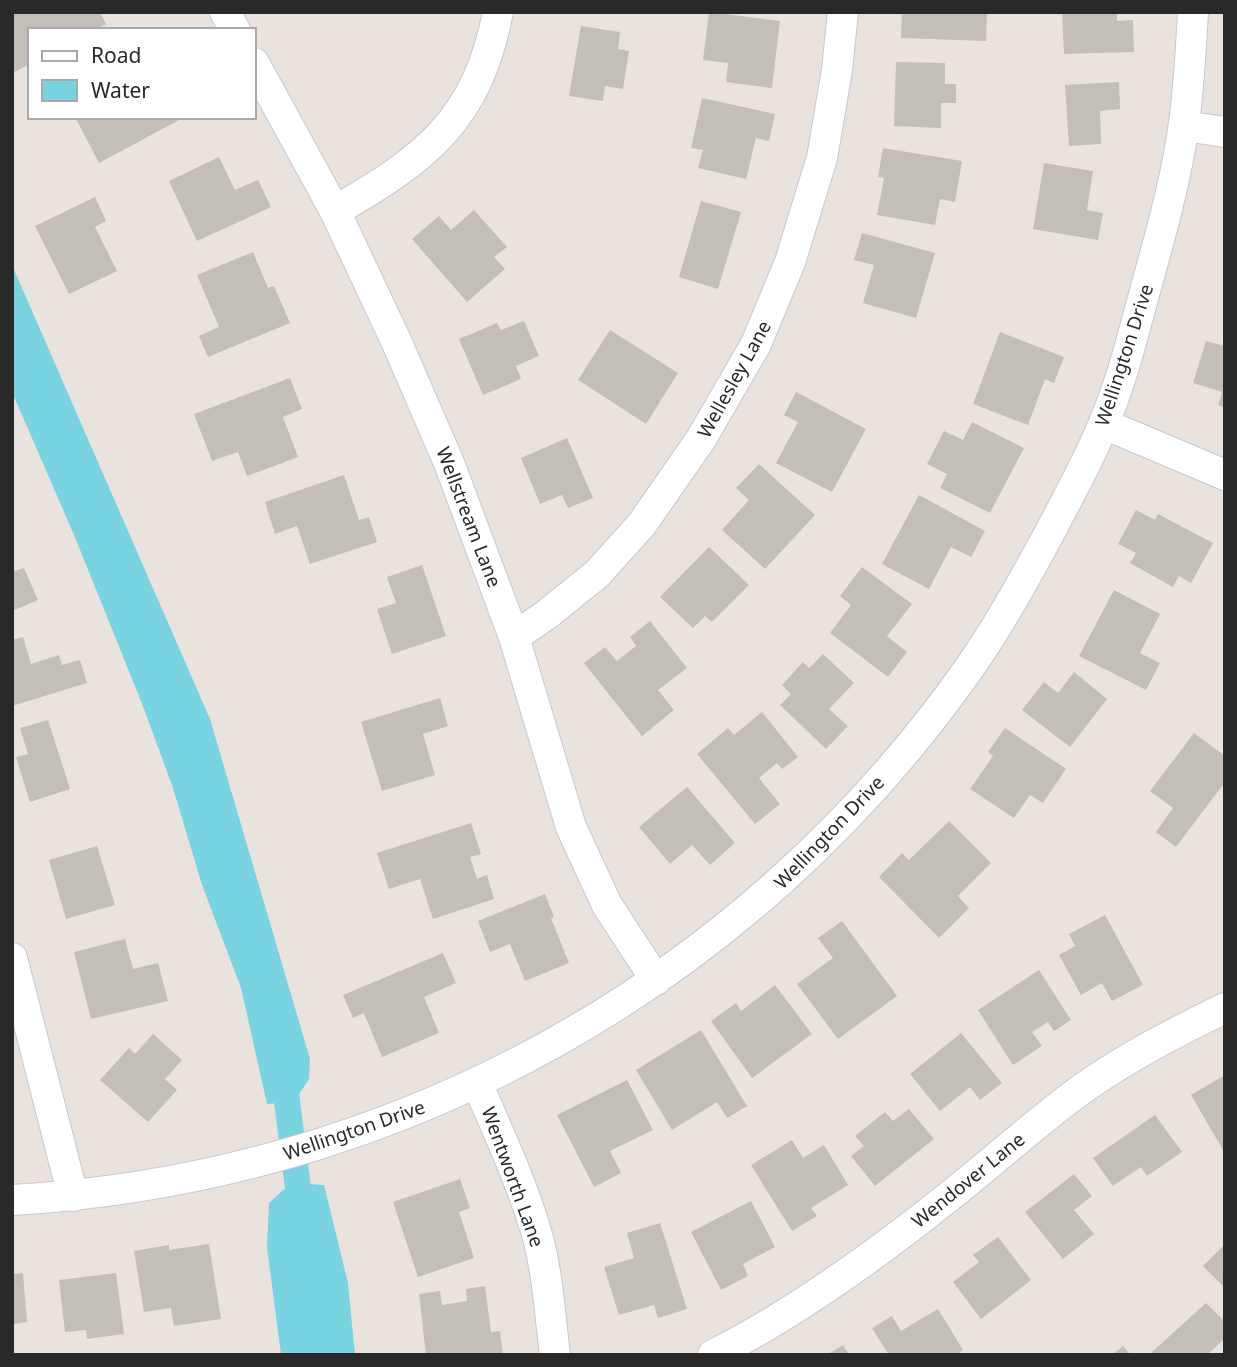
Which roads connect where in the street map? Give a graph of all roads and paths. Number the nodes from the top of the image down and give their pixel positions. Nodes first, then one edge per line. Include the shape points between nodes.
1 (225, 12) edge
2 (498, 12) edge
3 (843, 12) edge
4 (1193, 12) edge
5 (234, 28) edge
6 (256, 67) edge
7 (1184, 126) junction
8 (1225, 132) edge
9 (335, 211) junction
10 (1104, 424) junction
11 (1225, 475) edge
12 (514, 637) junction
13 (12, 958) edge
14 (656, 980) junction
15 (1225, 1008) edge
16 (477, 1083) junction
17 (73, 1196) junction
18 (12, 1200) edge
19 (555, 1355) edge
20 (713, 1355) edge

1 - 5 street
2 - 9 street via 473,88 435,142 395,175
3 - 12 street, Wellesley Lane via 822,158 790,262 756,344 701,439 642,524 597,574
4 - 7 street, Wellington Drive
6 - 9 street, Wellstream Lane
7 - 8 street
7 - 10 street, Wellington Drive via 1158,243
9 - 12 street, Wellstream Lane via 439,439
10 - 11 street
10 - 14 street, Wellington Drive via 1022,584 972,665 929,721 804,861 735,921
12 - 14 street, Wellstream Lane via 582,853 620,927
13 - 17 street
14 - 16 street, Wellington Drive via 558,1042
15 - 20 street, Wendover Lane via 1115,1067 886,1244 765,1326
16 - 17 street, Wellington Drive via 344,1137 226,1170
16 - 19 street, Wentworth Lane via 538,1239
17 - 18 street, Wellington Drive

